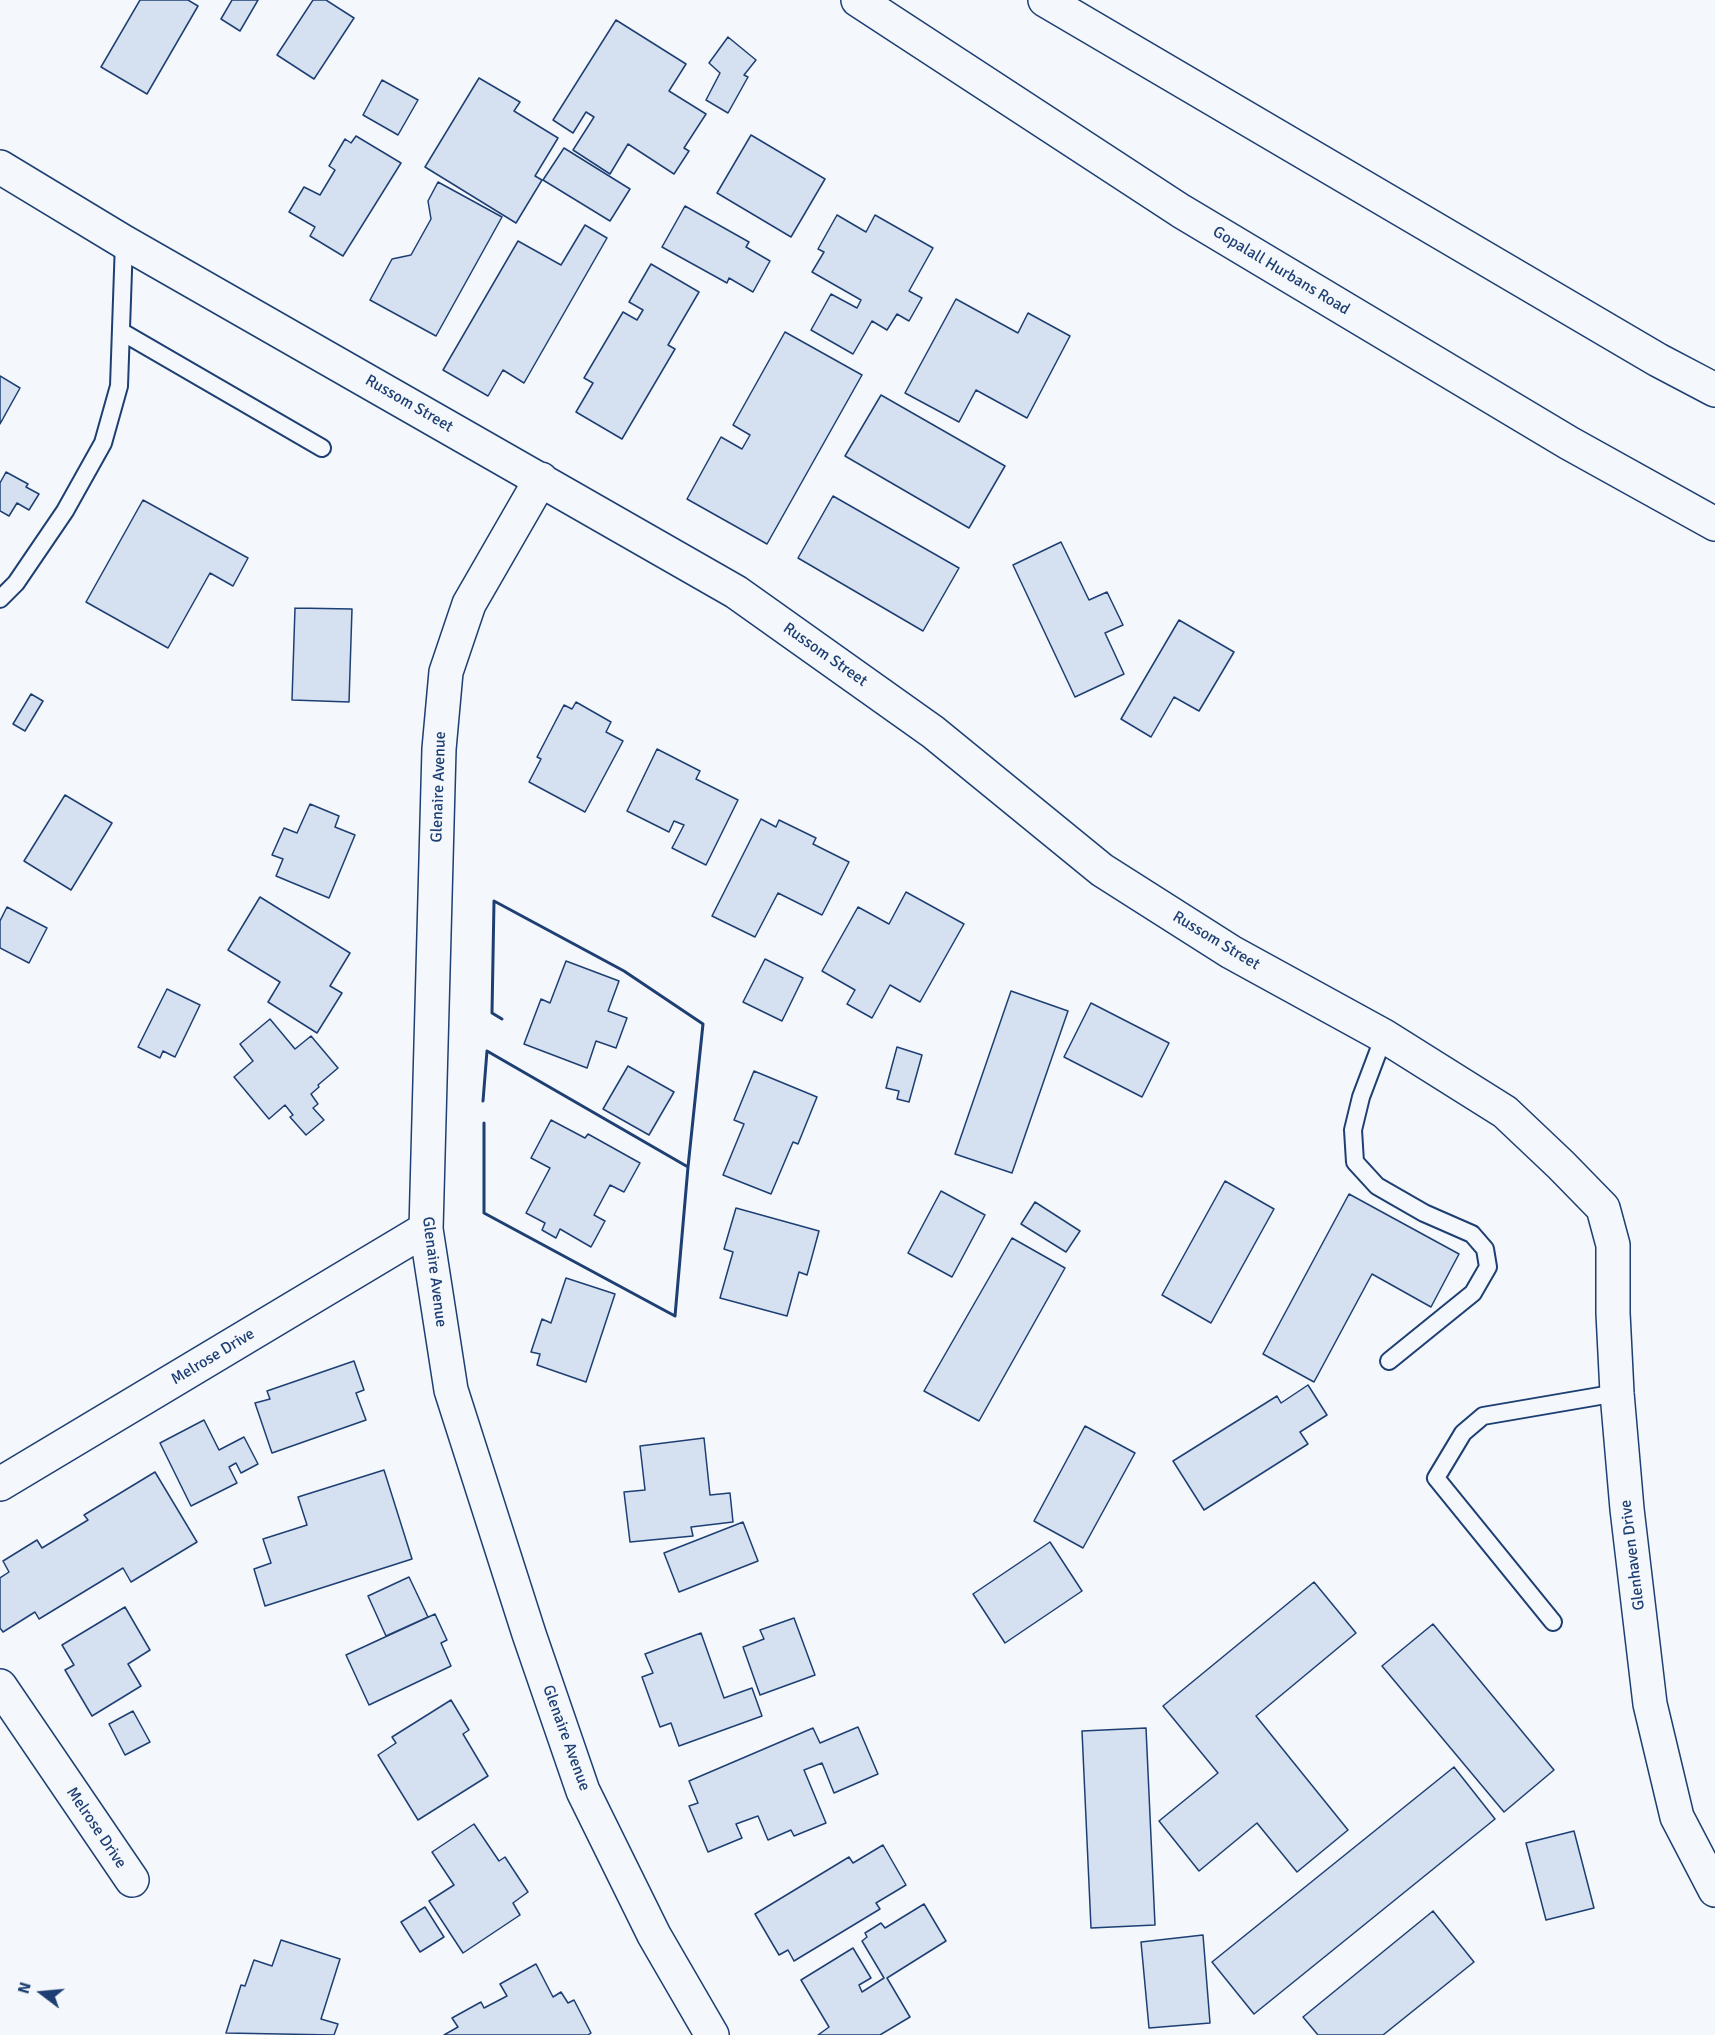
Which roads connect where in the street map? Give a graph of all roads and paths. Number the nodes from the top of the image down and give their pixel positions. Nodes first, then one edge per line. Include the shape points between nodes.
1 (858, 0) edge
2 (1045, 0) edge
3 (0, 167) edge
4 (124, 242) junction
5 (122, 332) junction
6 (1715, 390) edge
7 (322, 448) dead end
8 (541, 479) junction
9 (1715, 524) edge
10 (0, 599) edge
11 (1384, 1036) junction
12 (1603, 1208) joint
13 (426, 1229) junction
14 (1389, 1360) dead end
15 (1617, 1393) junction
16 (0, 1484) edge
17 (1553, 1622) dead end
18 (0, 1686) edge
19 (132, 1880) dead end
20 (1715, 1890) edge
21 (712, 2035) edge

1 - 9 street, Gopalall Hurbans Road via 1181,211 1569,443
2 - 6 street
3 - 4 street, Russom Street
4 - 5 lane
4 - 8 street, Russom Street
5 - 7 lane
5 - 10 lane via 119,387 103,443 65,511 16,583
8 - 11 street, Russom Street via 736,592 933,732 1102,870 1231,952
8 - 13 street, Glenaire Avenue via 470,604 446,672 439,749
11 - 12 street, Russom Street via 1504,1112
11 - 14 lane via 1353,1130 1355,1162 1377,1186 1472,1234 1485,1249 1488,1267 1473,1293
12 - 15 street, Glenhaven Drive via 1613,1245
13 - 16 street, Melrose Drive
13 - 21 street, Glenaire Avenue via 451,1390 584,1791 654,1935
15 - 17 lane via 1483,1416 1463,1433 1436,1478
15 - 20 street, Glenhaven Drive via 1650,1704 1677,1817
18 - 19 street, Melrose Drive

